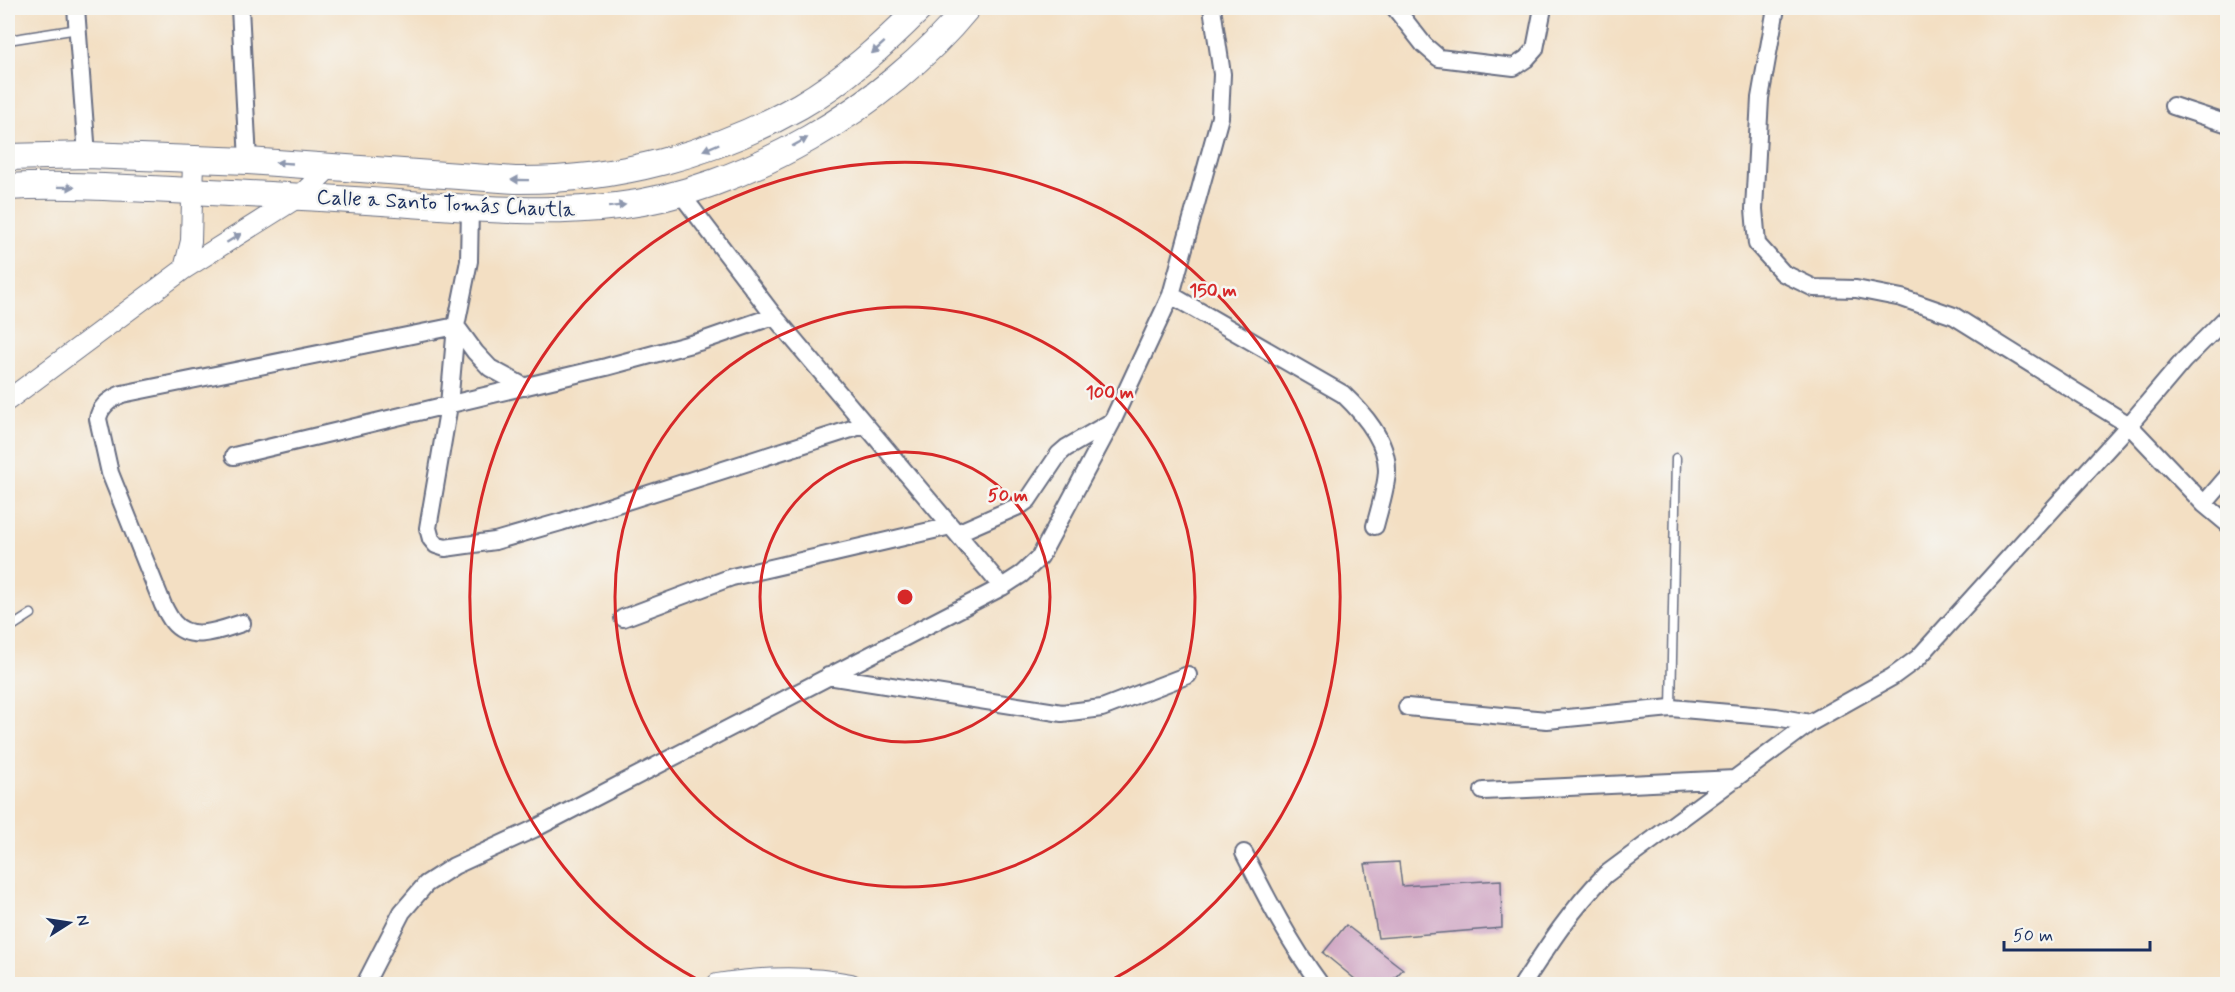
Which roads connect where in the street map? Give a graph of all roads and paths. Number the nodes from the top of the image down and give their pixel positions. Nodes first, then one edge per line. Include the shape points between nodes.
1 (76, 8) edge
2 (240, 8) edge
3 (920, 8) edge
4 (967, 8) edge
5 (1212, 8) edge
6 (1395, 8) edge
7 (1543, 8) edge
8 (1776, 8) edge
9 (78, 29) junction
10 (8, 40) edge
11 (2173, 106) dead end
12 (2228, 124) edge
13 (87, 155) junction
14 (8, 157) edge
15 (194, 159) junction
16 (248, 161) junction
17 (332, 166) junction
18 (8, 187) edge
19 (193, 191) junction
20 (681, 194) junction
21 (300, 196) junction
22 (470, 208) junction
23 (184, 269) junction
24 (1171, 296) junction
25 (774, 316) junction
26 (2228, 316) edge
27 (456, 326) junction
28 (525, 387) junction
29 (8, 400) edge
30 (449, 405) junction
31 (1112, 422) junction
32 (864, 425) junction
33 (2129, 425) junction
34 (234, 456) dead end
35 (1676, 458) dead end
36 (2228, 476) edge
37 (2204, 504) junction
38 (2228, 524) edge
39 (1375, 526) dead end
40 (954, 529) junction
41 (1002, 587) junction
42 (31, 614) dead end
43 (623, 618) dead end
44 (242, 623) dead end
45 (8, 629) edge
46 (1188, 675) dead end
47 (828, 676) junction
48 (1407, 707) dead end
49 (1671, 708) junction
50 (1810, 723) junction
51 (1735, 779) junction
52 (1483, 792) dead end
53 (1244, 853) dead end
54 (365, 984) edge
55 (717, 984) edge
56 (851, 984) edge
57 (1320, 984) edge
58 (1523, 984) edge

1 - 9 street
2 - 16 street
3 -> 17 main road, Calle a Santo Tomás Chautla via 867,58 800,105 702,151 639,168 598,176 515,180
20 -> 4 main road, Calle a Santo Tomás Chautla via 748,168 833,124 897,78
5 - 24 street via 1222,74 1220,117
6 - 7 street via 1438,58 1514,67 1535,49
8 - 33 street via 1760,98 1754,209 1757,244 1783,273 1814,288 1902,298 1954,316
9 - 10 lane
9 - 13 street
11 - 12 street
13 - 14 main road, Calle a Santo Tomás Chautla
13 - 15 main road, Calle a Santo Tomás Chautla
15 - 16 main road, Calle a Santo Tomás Chautla
15 - 19 street
17 -> 16 main road, Calle a Santo Tomás Chautla
17 - 21 street
18 -> 19 main road, Calle a Santo Tomás Chautla
19 - 21 main road, Calle a Santo Tomás Chautla
19 - 23 street via 191,242
22 -> 20 main road, Calle a Santo Tomás Chautla via 578,210
20 - 25 street
21 - 22 main road, Calle a Santo Tomás Chautla
23 -> 21 street
22 - 27 street via 469,261
23 - 29 street
24 - 31 street
24 - 39 street via 1343,394 1362,412 1384,448 1388,471
25 - 28 street via 702,341
25 - 32 street
26 - 33 street via 2183,361
27 - 28 street via 490,368
27 - 30 street
27 - 44 street via 122,394 103,407 98,419 110,473 163,605 174,623 185,631 201,633
28 - 30 street
30 - 32 street via 428,528 436,545 445,548 495,541 561,522
30 - 34 street
31 - 40 street via 1059,454 1021,505
31 - 41 street via 1040,557
32 - 40 street
33 - 37 street
33 - 50 street via 1918,658
35 - 49 lane
36 - 37 street
37 - 38 street
40 - 41 street
40 - 43 street via 732,577
41 - 47 street
42 - 45 lane
46 - 47 street via 1102,708 1062,713
47 - 54 street via 534,829 454,866 426,884 402,912
48 - 49 street via 1547,720
49 - 50 street
50 - 51 street
51 - 52 street
51 - 58 street via 1605,875 1579,901
53 - 57 street via 1273,911
55 - 56 street via 777,977

